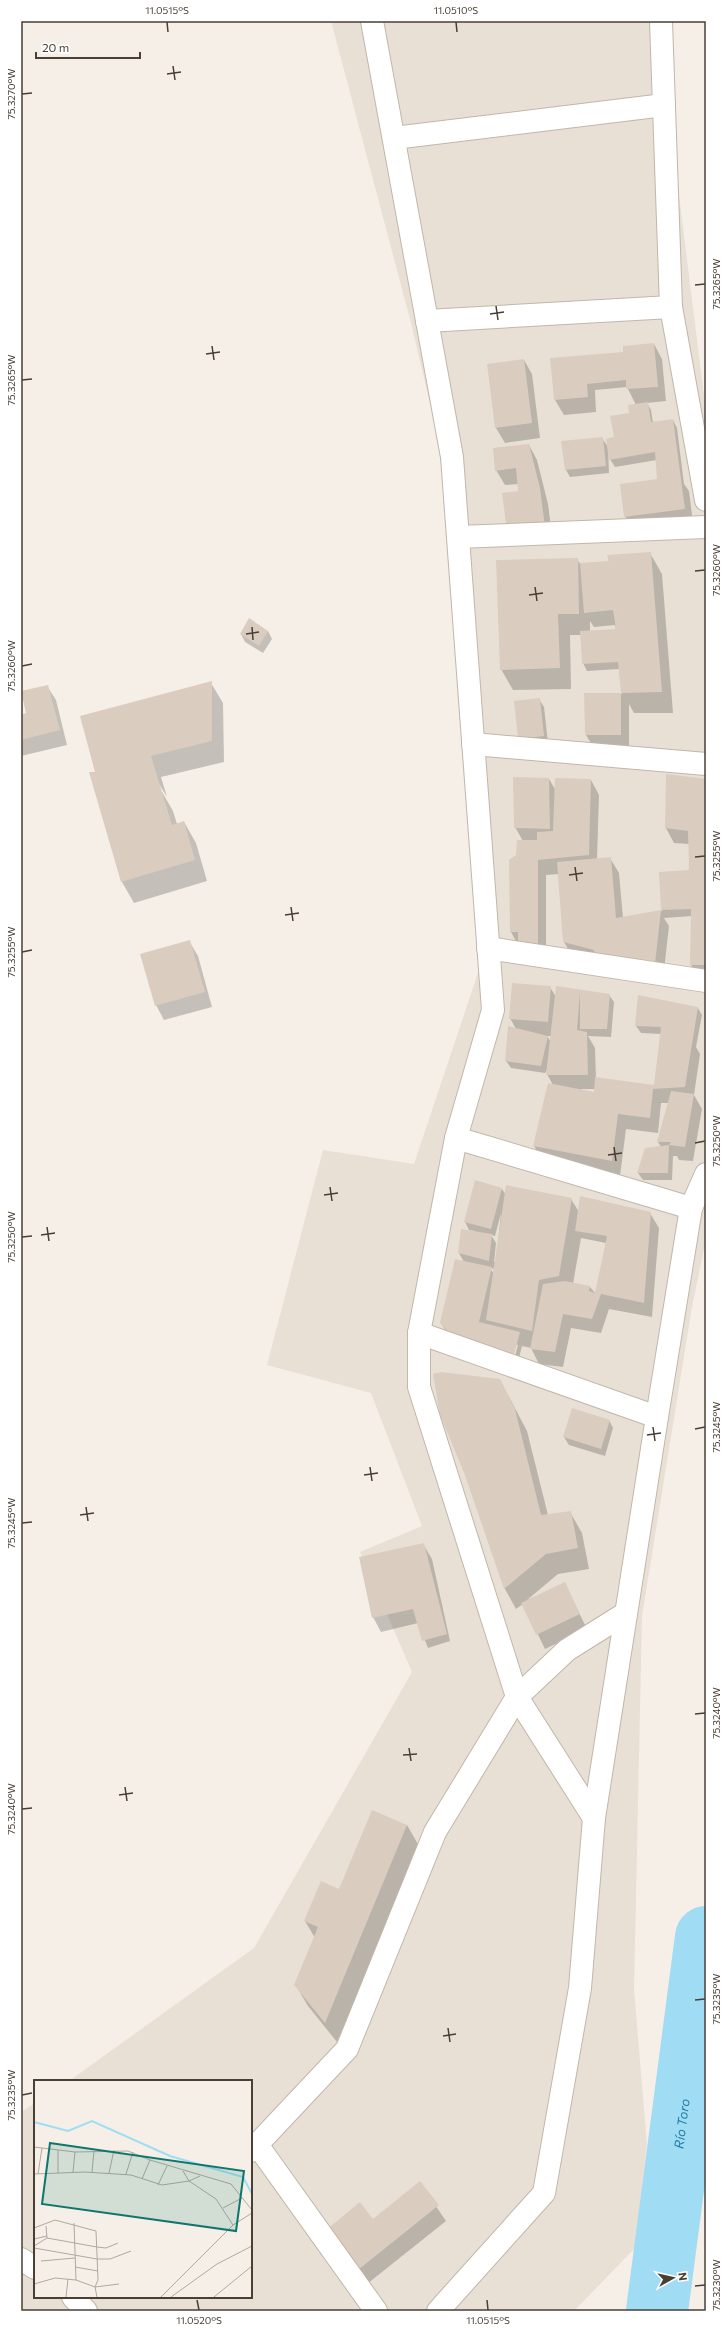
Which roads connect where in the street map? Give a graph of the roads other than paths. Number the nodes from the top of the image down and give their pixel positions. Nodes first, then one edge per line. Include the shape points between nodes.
1 (372, 21) edge
2 (661, 21) edge
3 (664, 105) junction
4 (394, 138) junction
5 (671, 307) junction
6 (427, 321) junction
7 (706, 500) edge
8 (706, 527) edge
9 (458, 537) junction
10 (473, 744) junction
11 (706, 764) edge
12 (488, 948) junction
13 (706, 981) edge
14 (456, 1138) junction
15 (706, 1174) edge
16 (691, 1208) junction
17 (419, 1332) junction
18 (657, 1418) junction
19 (626, 1613) junction
20 (517, 1697) junction
21 (594, 1818) junction
22 (254, 2148) edge
23 (21, 2258) edge
24 (34, 2267) edge
25 (75, 2298) edge
26 (86, 2311) edge
27 (376, 2311) edge
28 (438, 2311) edge

1 - 4 street
2 - 3 street
3 - 4 street
3 - 5 street
4 - 6 street
5 - 6 street
5 - 7 street
6 - 9 street via 452,457
8 - 9 street
9 - 10 street
10 - 11 street
10 - 12 street
12 - 13 street
12 - 14 street via 493,1010
14 - 16 street
14 - 17 street
15 - 16 street
16 - 18 street
17 - 18 street
17 - 20 street via 419,1387
18 - 19 street
19 - 20 street via 567,1650
19 - 21 street
20 - 21 street
20 - 22 street via 436,1832 347,2049
21 - 28 street via 580,1988 544,2193
22 - 27 street
23 - 24 street
25 - 26 street

